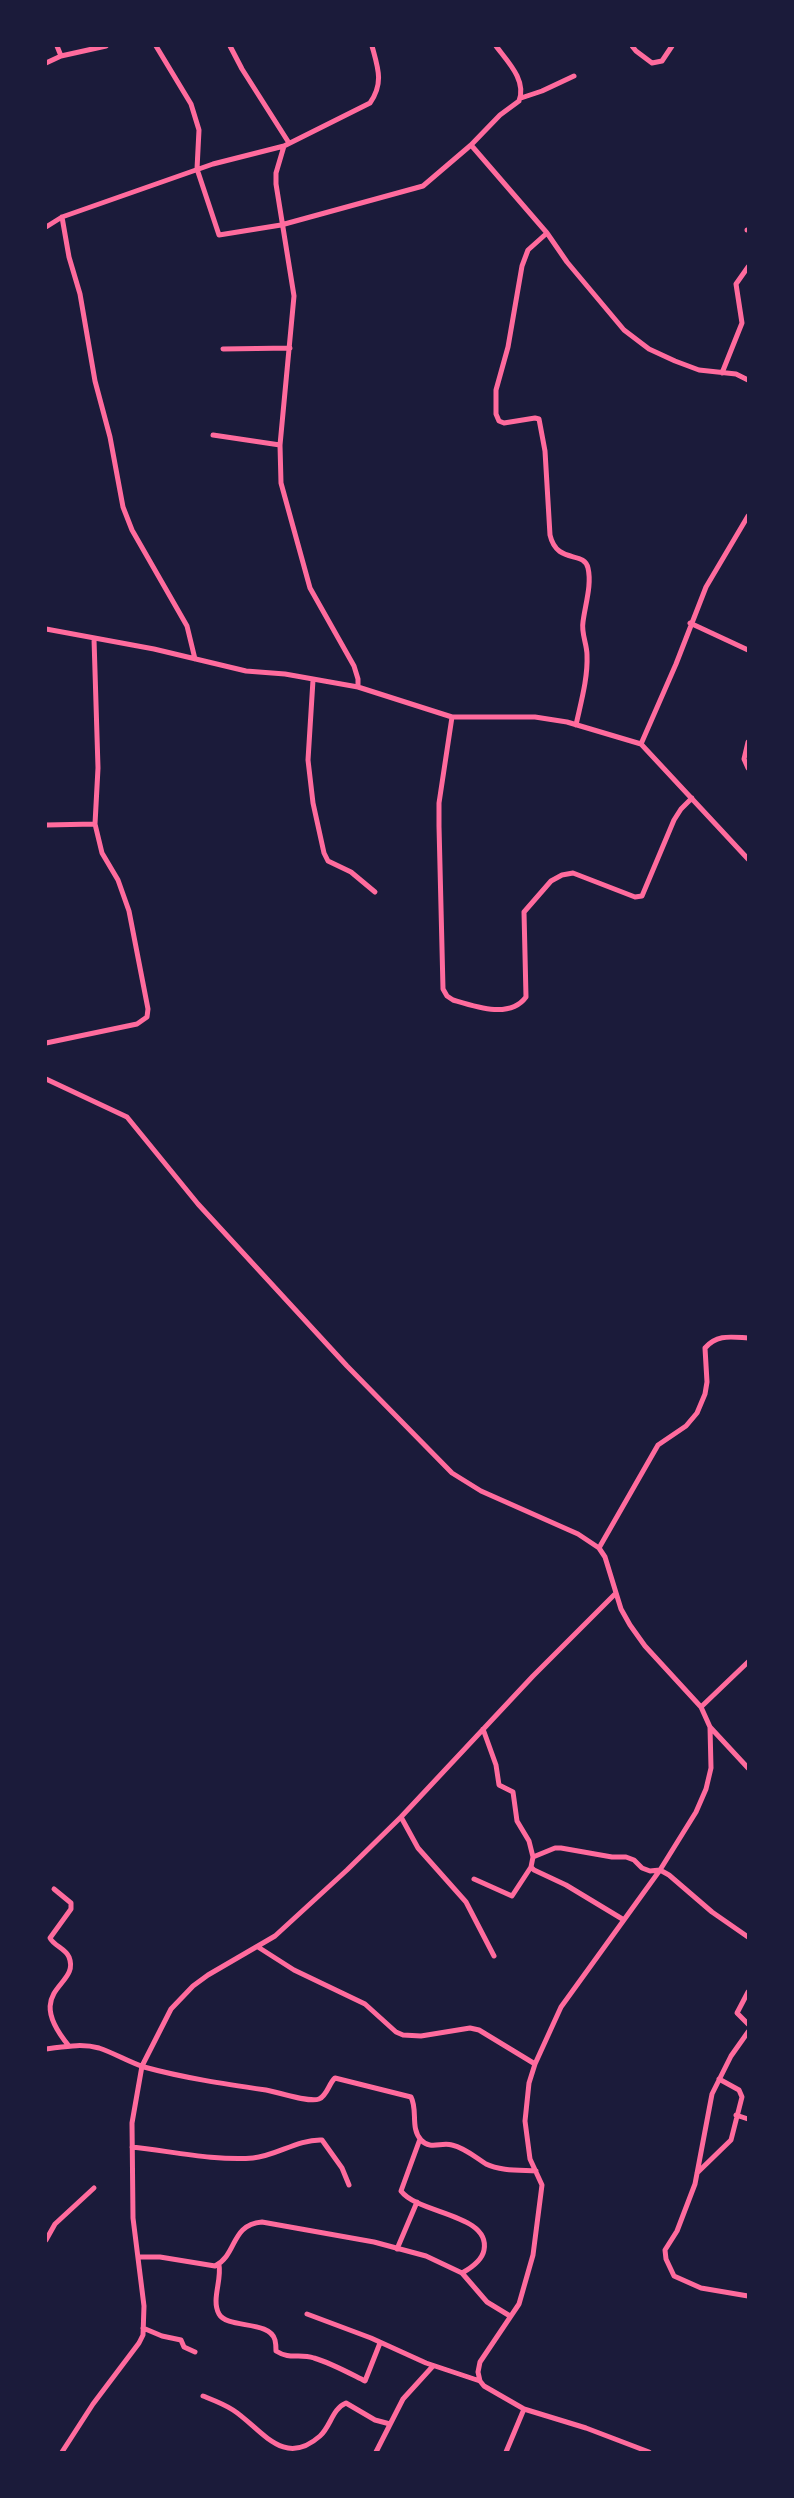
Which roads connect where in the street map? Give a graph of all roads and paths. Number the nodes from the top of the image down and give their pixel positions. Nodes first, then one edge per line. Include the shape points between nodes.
1 (57, 46) edge
2 (106, 46) edge
3 (156, 46) edge
4 (230, 46) edge
5 (372, 46) edge
6 (496, 46) edge
7 (632, 46) edge
8 (672, 46) edge
9 (61, 56) junction
10 (46, 62) edge
11 (574, 76) dead end
12 (521, 98) junction
13 (287, 145) junction
14 (471, 145) junction
15 (197, 169) junction
16 (62, 217) junction
17 (281, 225) junction
18 (46, 227) edge
19 (547, 233) junction
20 (748, 267) edge
21 (290, 348) junction
22 (223, 349) dead end
23 (722, 373) junction
24 (748, 380) edge
25 (213, 435) dead end
26 (280, 445) junction
27 (748, 516) edge
28 (691, 623) junction
29 (46, 629) edge
30 (94, 639) junction
31 (748, 650) edge
32 (195, 659) junction
33 (313, 680) junction
34 (358, 687) junction
35 (452, 717) junction
36 (576, 725) junction
37 (748, 742) edge
38 (641, 744) junction
39 (748, 768) edge
40 (692, 797) junction
41 (95, 824) junction
42 (46, 825) edge
43 (748, 859) edge
44 (375, 892) dead end
45 (46, 1043) edge
46 (46, 1079) edge
47 (748, 1338) edge
48 (599, 1548) junction
49 (615, 1593) junction
50 (748, 1662) edge
51 (701, 1707) junction
52 (710, 1727) junction
53 (483, 1730) junction
54 (748, 1768) edge
55 (401, 1817) junction
56 (533, 1857) junction
57 (531, 1867) junction
58 (660, 1870) junction
59 (474, 1879) dead end
60 (54, 1889) dead end
61 (624, 1920) junction
62 (748, 1937) edge
63 (258, 1947) junction
64 (494, 1956) dead end
65 (748, 1992) edge
66 (748, 2024) edge
67 (748, 2032) edge
68 (69, 2046) junction
69 (46, 2049) edge
70 (535, 2064) junction
71 (142, 2066) junction
72 (719, 2079) junction
73 (736, 2115) junction
74 (748, 2119) edge
75 (420, 2139) junction
76 (132, 2147) junction
77 (536, 2171) junction
78 (697, 2174) junction
79 (349, 2185) dead end
80 (94, 2188) dead end
81 (417, 2202) junction
82 (46, 2240) edge
83 (397, 2249) junction
84 (138, 2257) junction
85 (219, 2265) junction
86 (462, 2273) junction
87 (748, 2296) edge
88 (307, 2314) dead end
89 (510, 2316) junction
90 (143, 2328) junction
91 (380, 2343) junction
92 (195, 2352) dead end
93 (433, 2366) junction
94 (480, 2381) junction
95 (203, 2396) dead end
96 (524, 2409) junction
97 (390, 2424) junction
98 (62, 2452) edge
99 (376, 2452) edge
100 (509, 2452) edge
101 (649, 2452) edge

1 - 9 street
2 - 9 street
3 - 15 street via 191,104 199,130
4 - 13 street
5 - 13 street via 380,80 370,103
6 - 12 street via 511,63
7 - 8 street via 652,63 662,61
9 - 10 street
11 - 12 street
12 - 14 street
13 - 15 street
13 - 17 street via 276,173
14 - 17 street via 423,186
14 - 19 street
15 - 16 street
15 - 17 street via 219,235
16 - 18 street
16 - 32 street via 123,507 187,626
17 - 21 street via 293,283
19 - 23 street via 573,270 636,340 675,361
19 - 36 street via 528,250 522,266 496,390 496,414 503,423 539,419 552,546 583,560 588,568 582,628 587,672
20 - 23 street via 736,284 742,323
21 - 22 street
21 - 26 street
23 - 24 street
25 - 26 street
26 - 34 street via 281,483 306,576 354,666
27 - 28 street via 706,587
28 - 31 street
28 - 38 street
29 - 30 street
30 - 32 street
30 - 41 street via 99,768
32 - 33 street
33 - 34 street
33 - 44 street via 308,760 324,853 328,861
34 - 35 street
35 - 36 street via 535,716
35 - 40 street via 439,803 439,838 443,989 453,1000 506,1010 520,1005 526,997 523,919 528,906 551,881 573,873 642,896 674,820
36 - 38 street
37 - 39 street via 744,759
38 - 40 street
40 - 43 street
41 - 42 street
41 - 45 street via 102,853 129,911 147,1017 137,1024
46 - 48 street via 127,1117 198,1204 452,1473
47 - 48 street via 712,1340 705,1348 707,1382 697,1413 658,1445
48 - 49 street
49 - 51 street via 645,1646
49 - 53 street
50 - 51 street
51 - 52 street
52 - 54 street
52 - 58 street via 711,1768 706,1789
53 - 55 street
53 - 56 street via 497,1780 513,1792 517,1821
55 - 63 street
55 - 64 street via 418,1848 466,1902
56 - 57 street
56 - 58 street via 555,1848 567,1849 626,1857 642,1868
57 - 59 street via 512,1896
57 - 61 street
58 - 61 street
58 - 62 street
60 - 68 street via 71,1903 71,1909 50,1938 69,1955 70,1962 48,2011
61 - 70 street via 561,2007
63 - 70 street via 365,2004 396,2032 411,2036 479,2030
63 - 71 street via 208,1975 182,1997
65 - 66 street via 737,2013
67 - 72 street
68 - 69 street
68 - 71 street via 100,2049
70 - 77 street via 525,2120 527,2146
71 - 75 street via 318,2100 335,2078 384,2089 411,2097
71 - 76 street
72 - 73 street via 739,2090 742,2097
72 - 78 street
73 - 74 street
73 - 78 street via 731,2140
75 - 77 street via 436,2146 459,2147 488,2165
75 - 81 street via 401,2191
76 - 79 street via 241,2159 322,2140
76 - 84 street
77 - 89 street via 543,2193 533,2255 525,2290
78 - 87 street via 685,2212 665,2250 670,2269 674,2276 701,2288
80 - 82 street via 55,2224
81 - 83 street
81 - 86 street via 480,2230 483,2255
83 - 85 street via 249,2223
83 - 86 street
84 - 85 street
84 - 90 street
85 - 91 street via 217,2312 223,2319 270,2332 276,2351 283,2356 314,2358 365,2381
86 - 89 street via 487,2302
88 - 91 street
89 - 94 street via 480,2362
90 - 92 street via 181,2340
90 - 98 street via 139,2343
91 - 93 street
93 - 94 street
93 - 97 street via 403,2399
94 - 96 street
95 - 97 street via 288,2449 320,2436 338,2406 346,2403
96 - 100 street
96 - 101 street
97 - 99 street

